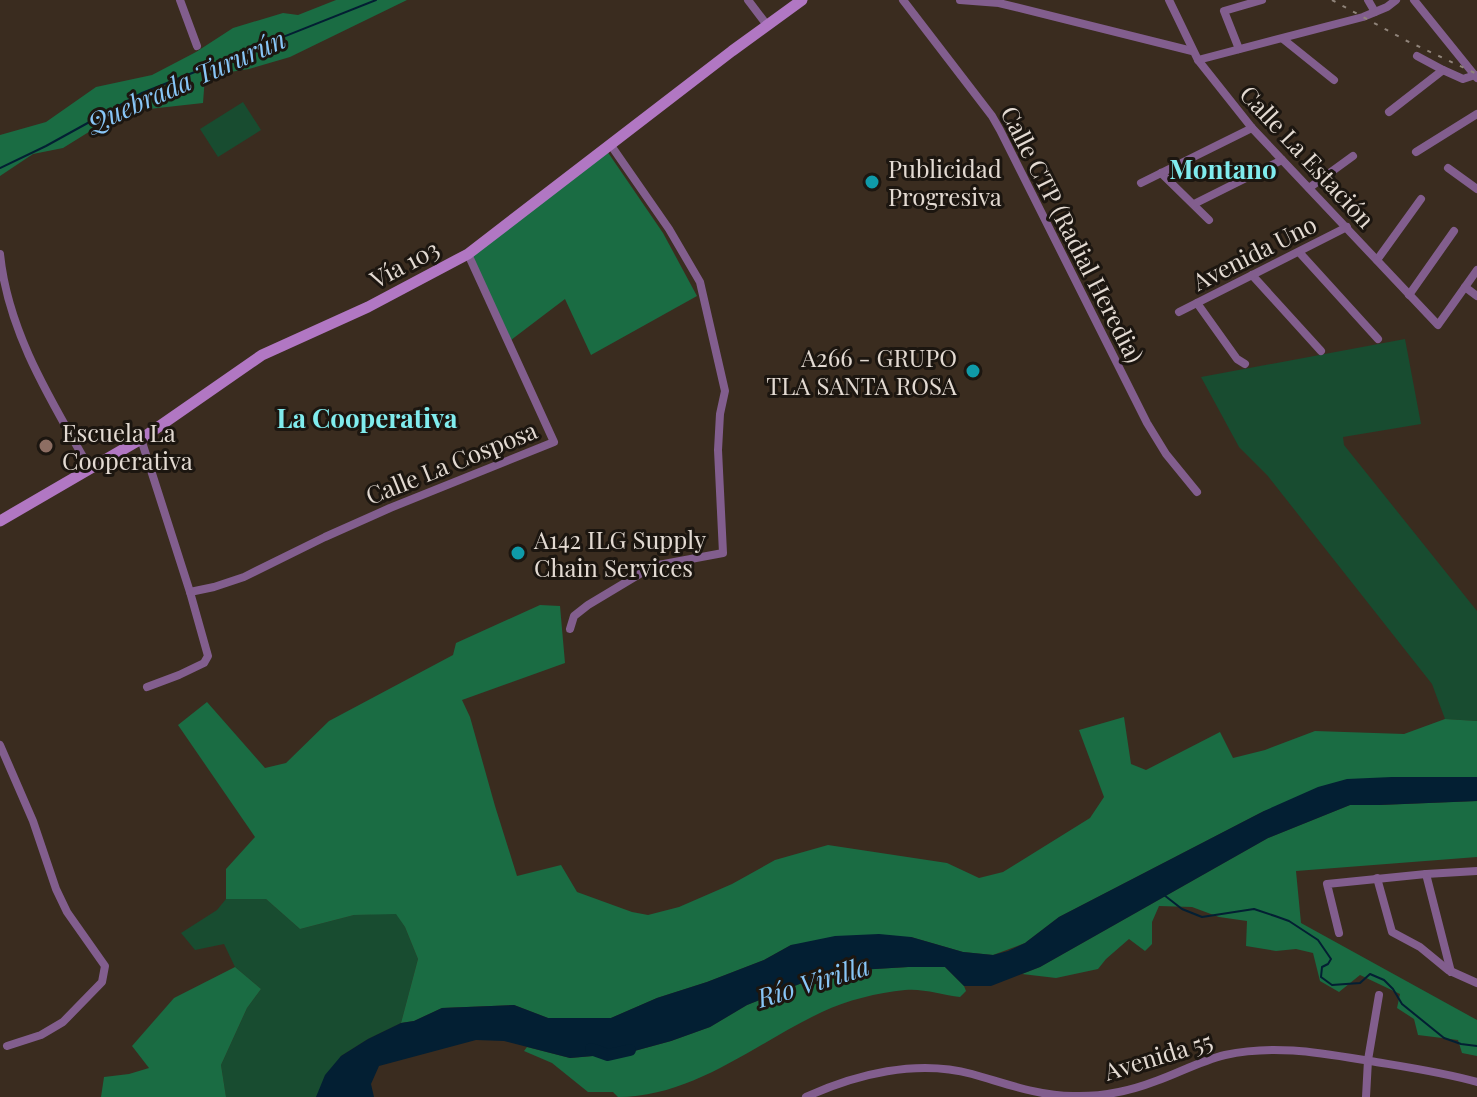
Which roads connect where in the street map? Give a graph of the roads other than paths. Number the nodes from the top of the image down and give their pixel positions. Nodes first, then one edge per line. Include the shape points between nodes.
1 (180, 0) edge
2 (748, 0) edge
3 (802, 0) edge
4 (903, 0) edge
5 (960, 0) edge
6 (1169, 0) edge
7 (1262, 0) edge
8 (1368, 0) edge
9 (1414, 0) edge
10 (1394, 1) edge
11 (1375, 12) junction
12 (767, 25) junction
13 (1283, 39) junction
14 (197, 46) dead end
15 (1239, 49) junction
16 (1192, 51) junction
17 (1417, 56) dead end
18 (1198, 60) junction
19 (1443, 70) junction
20 (1476, 76) edge
21 (1334, 80) dead end
22 (1389, 112) dead end
23 (1477, 114) edge
24 (1252, 128) junction
25 (610, 144) junction
26 (1416, 152) dead end
27 (1353, 156) dead end
28 (1282, 160) junction
29 (1448, 168) dead end
30 (1161, 173) junction
31 (1141, 183) dead end
32 (1309, 188) junction
33 (1477, 189) edge
34 (1421, 199) dead end
35 (1194, 204) junction
36 (1209, 220) dead end
37 (1347, 227) junction
38 (1454, 231) dead end
39 (1299, 252) junction
40 (0, 254) edge
41 (468, 254) junction
42 (1377, 260) junction
43 (1477, 270) edge
44 (1252, 275) junction
45 (1465, 287) junction
46 (1409, 295) junction
47 (1477, 296) edge
48 (1197, 303) junction
49 (1179, 312) dead end
50 (1378, 339) dead end
51 (1321, 351) dead end
52 (1245, 364) dead end
53 (141, 439) junction
54 (90, 469) junction
55 (1197, 492) dead end
56 (0, 521) edge
57 (190, 592) junction
58 (570, 629) dead end
59 (147, 687) dead end
60 (0, 745) edge
61 (1477, 871) edge
62 (1426, 874) junction
63 (1377, 878) junction
64 (1339, 933) dead end
65 (1451, 972) junction
66 (1477, 983) edge
67 (1379, 995) dead end
68 (7, 1046) dead end
69 (1368, 1060) junction
70 (1477, 1082) edge
71 (806, 1097) edge
72 (1071, 1097) edge
73 (1366, 1097) edge

1 - 14 street
2 - 12 street
3 - 12 main road, Vía 103
4 - 55 street, Calle CTP (Radial Heredia) via 992,116 1147,423
5 - 16 street via 999,3
6 - 16 street, Calle La Estación
7 - 15 street via 1224,11
8 - 11 street
9 - 20 street
10 - 11 street
11 - 13 street
12 - 25 main road, Vía 103
13 - 15 street
13 - 21 street
15 - 18 street
16 - 18 street, Calle La Estación
17 - 19 street
18 - 24 street, Calle La Estación
19 - 20 street via 1463,79
19 - 22 street
23 - 26 street
24 - 28 street, Calle La Estación
24 - 30 street
25 - 41 main road, Vía 103
25 - 58 street via 700,282 725,391 718,450 723,553 653,566 588,605 574,616
27 - 32 street
28 - 32 street, Calle La Estación
28 - 35 street
29 - 33 street
30 - 31 street
30 - 35 street
32 - 37 street, Calle La Estación
34 - 42 street
35 - 36 street
37 - 39 street, Avenida Uno
37 - 42 street, Calle La Estación
38 - 46 street
39 - 44 street, Avenida Uno
39 - 50 street
40 - 54 street via 23,341
41 - 53 main road, Vía 103 via 262,355
41 - 57 street, Calle La Cosposa via 554,442 390,508 230,582
42 - 46 street, Calle La Estación
43 - 45 street
44 - 48 street, Avenida Uno
44 - 51 street
45 - 46 street, Calle La Estación via 1438,325
45 - 47 street
48 - 49 street, Avenida Uno
48 - 52 street
53 - 54 main road, Vía 103
53 - 57 street
54 - 56 main road, Vía 103
57 - 59 street via 207,660
60 - 68 street via 56,889 105,966 102,982 63,1022
61 - 62 street
62 - 63 street
62 - 65 street
63 - 64 street via 1327,884
63 - 65 street via 1389,928
65 - 66 street
67 - 69 street
69 - 70 street, Avenida 55
69 - 72 street, Avenida 55 via 1306,1050 1255,1051 1207,1060 1128,1090
69 - 73 street
71 - 72 street, Avenida 55 via 862,1075 935,1069

